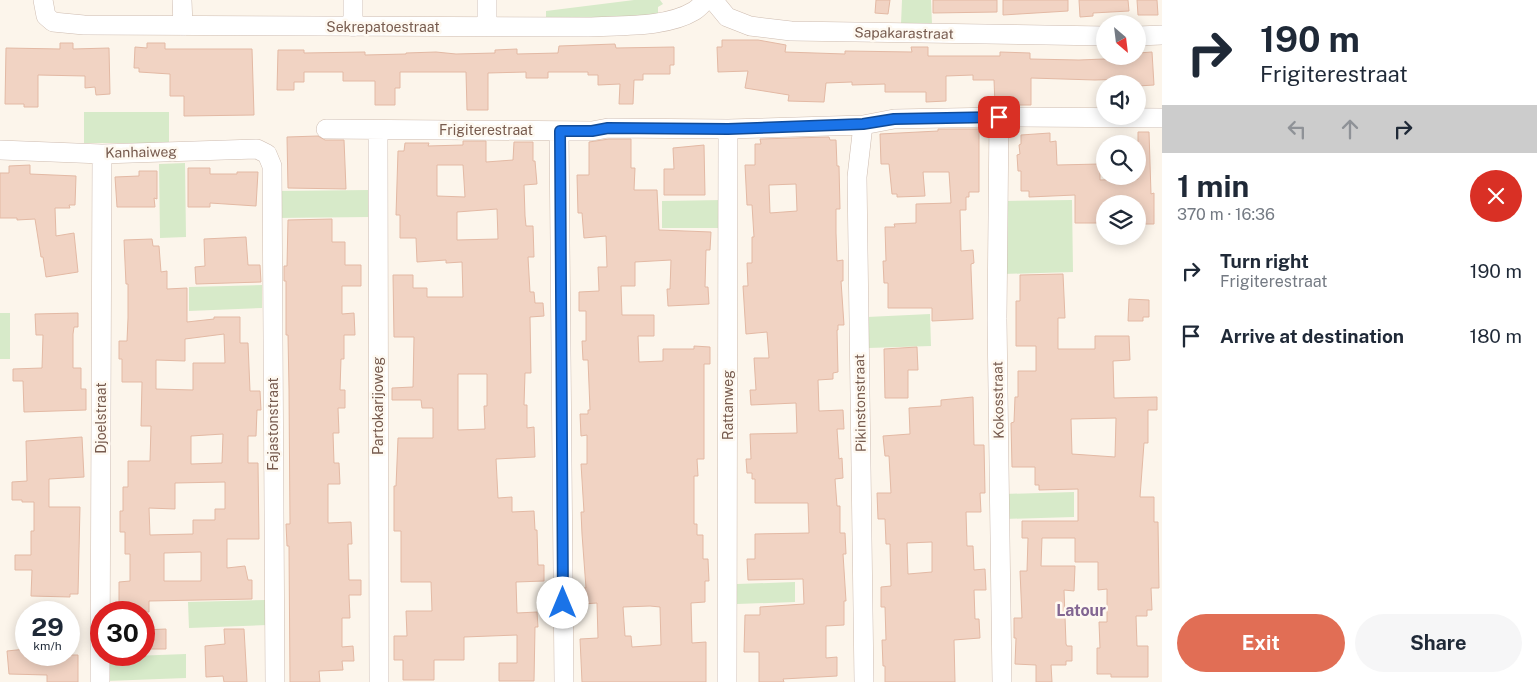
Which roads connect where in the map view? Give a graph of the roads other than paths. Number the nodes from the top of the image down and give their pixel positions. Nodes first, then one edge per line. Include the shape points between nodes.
1 (43, 0) edge
2 (182, 0) edge
3 (352, 0) edge
4 (487, 0) edge
5 (706, 0) edge
6 (713, 0) edge
7 (183, 26) junction
8 (487, 26) junction
9 (353, 27) junction
10 (1162, 35) edge
11 (1096, 36) edge
12 (1146, 36) edge
13 (999, 117) junction
14 (1162, 118) edge
15 (863, 124) junction
16 (326, 129) dead end
17 (728, 129) junction
18 (378, 130) junction
19 (560, 131) junction
20 (0, 150) edge
21 (102, 154) junction
22 (272, 166) joint
23 (100, 682) edge
24 (275, 682) edge
25 (379, 682) edge
26 (564, 682) edge
27 (727, 682) edge
28 (864, 682) edge
29 (1002, 682) edge

1 - 7 street, Sekrepatoestraat via 46,16 53,22
2 - 7 street
3 - 9 street
4 - 8 street
5 - 8 street, Sekrepatoestraat via 683,16 653,24
6 - 11 street, Sapakarastraat via 727,17 750,26 790,31
7 - 9 street, Sekrepatoestraat
8 - 9 street, Sekrepatoestraat
10 - 12 street
13 - 14 street, Frigiterestraat
13 - 15 street, Frigiterestraat via 894,119
13 - 29 street, Kokosstraat via 997,319
15 - 17 street, Frigiterestraat
15 - 28 street, Pikinstonstraat via 857,177
16 - 18 street, Frigiterestraat
17 - 19 street, Frigiterestraat
17 - 27 street, Rattanweg
18 - 19 street, Frigiterestraat
18 - 25 street, Partokarijoweg
19 - 26 street
20 - 21 street, Kanhaiweg
21 - 22 street, Kanhaiweg via 257,149 267,154
21 - 23 street, Djoelstraat
22 - 24 street, Fajastonstraat

